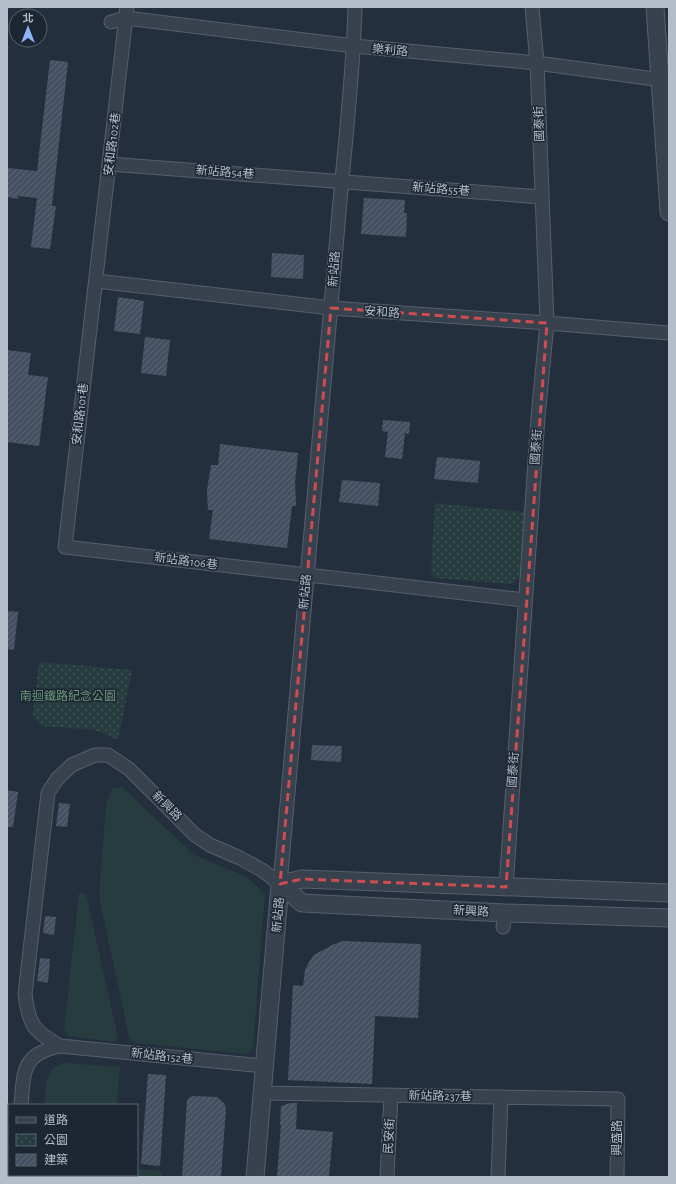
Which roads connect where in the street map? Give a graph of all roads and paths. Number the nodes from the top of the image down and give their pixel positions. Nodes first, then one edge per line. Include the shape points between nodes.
1 (355, 7) edge
2 (532, 7) edge
3 (655, 7) edge
4 (127, 13) edge
5 (111, 22) dead end
6 (354, 46) junction
7 (537, 64) junction
8 (664, 81) edge
9 (109, 164) junction
10 (341, 181) junction
11 (542, 197) junction
12 (669, 212) edge
13 (96, 281) junction
14 (331, 308) junction
15 (547, 322) junction
16 (669, 334) edge
17 (65, 547) joint
18 (307, 575) junction
19 (524, 600) junction
20 (280, 884) junction
21 (506, 887) junction
22 (669, 893) edge
23 (669, 918) edge
24 (60, 1046) junction
25 (264, 1066) junction
26 (262, 1093) junction
27 (391, 1095) junction
28 (501, 1097) junction
29 (618, 1099) joint
30 (21, 1104) edge
31 (255, 1177) edge
32 (387, 1177) edge
33 (498, 1177) edge
34 (617, 1177) edge

1 - 6 street, 新站路
2 - 7 street, 國泰街
3 - 8 street
4 - 5 street, 樂利路
4 - 6 street, 樂利路
4 - 9 street, 安和路102巷
6 - 7 street, 樂利路
6 - 10 street, 新站路
7 - 8 street, 樂利路
7 - 11 street, 國泰街
8 - 12 street
9 - 10 street, 新站路54巷
9 - 13 street, 安和路102巷
10 - 11 street, 新站路55巷
10 - 14 street, 新站路
11 - 15 street, 國泰街
13 - 14 street, 安和路
13 - 17 street, 安和路101巷
14 - 15 street, 安和路
14 - 18 street, 新站路
15 - 16 street, 安和路
15 - 19 street, 國泰街
17 - 18 street, 新站路106巷
18 - 19 street, 新站路106巷
18 - 20 street, 新站路
19 - 21 street, 國泰街
20 - 21 street, 新興路 via 302,879
20 - 23 street, 新興路 via 302,903 504,920
20 - 24 street, 新興路 via 262,870 195,835 128,769 108,755 95,755 72,765 57,779 48,793 25,994 28,1016 35,1029
20 - 25 street, 新站路
21 - 22 street, 新興路
24 - 25 street, 新站路152巷
24 - 30 street via 46,1049 28,1063
25 - 26 street, 新站路
26 - 27 street, 新站路237巷
26 - 31 street, 新站路
27 - 28 street, 新站路237巷
27 - 32 street, 民安街
28 - 29 street, 新站路237巷
28 - 33 street
29 - 34 street, 興盛路

